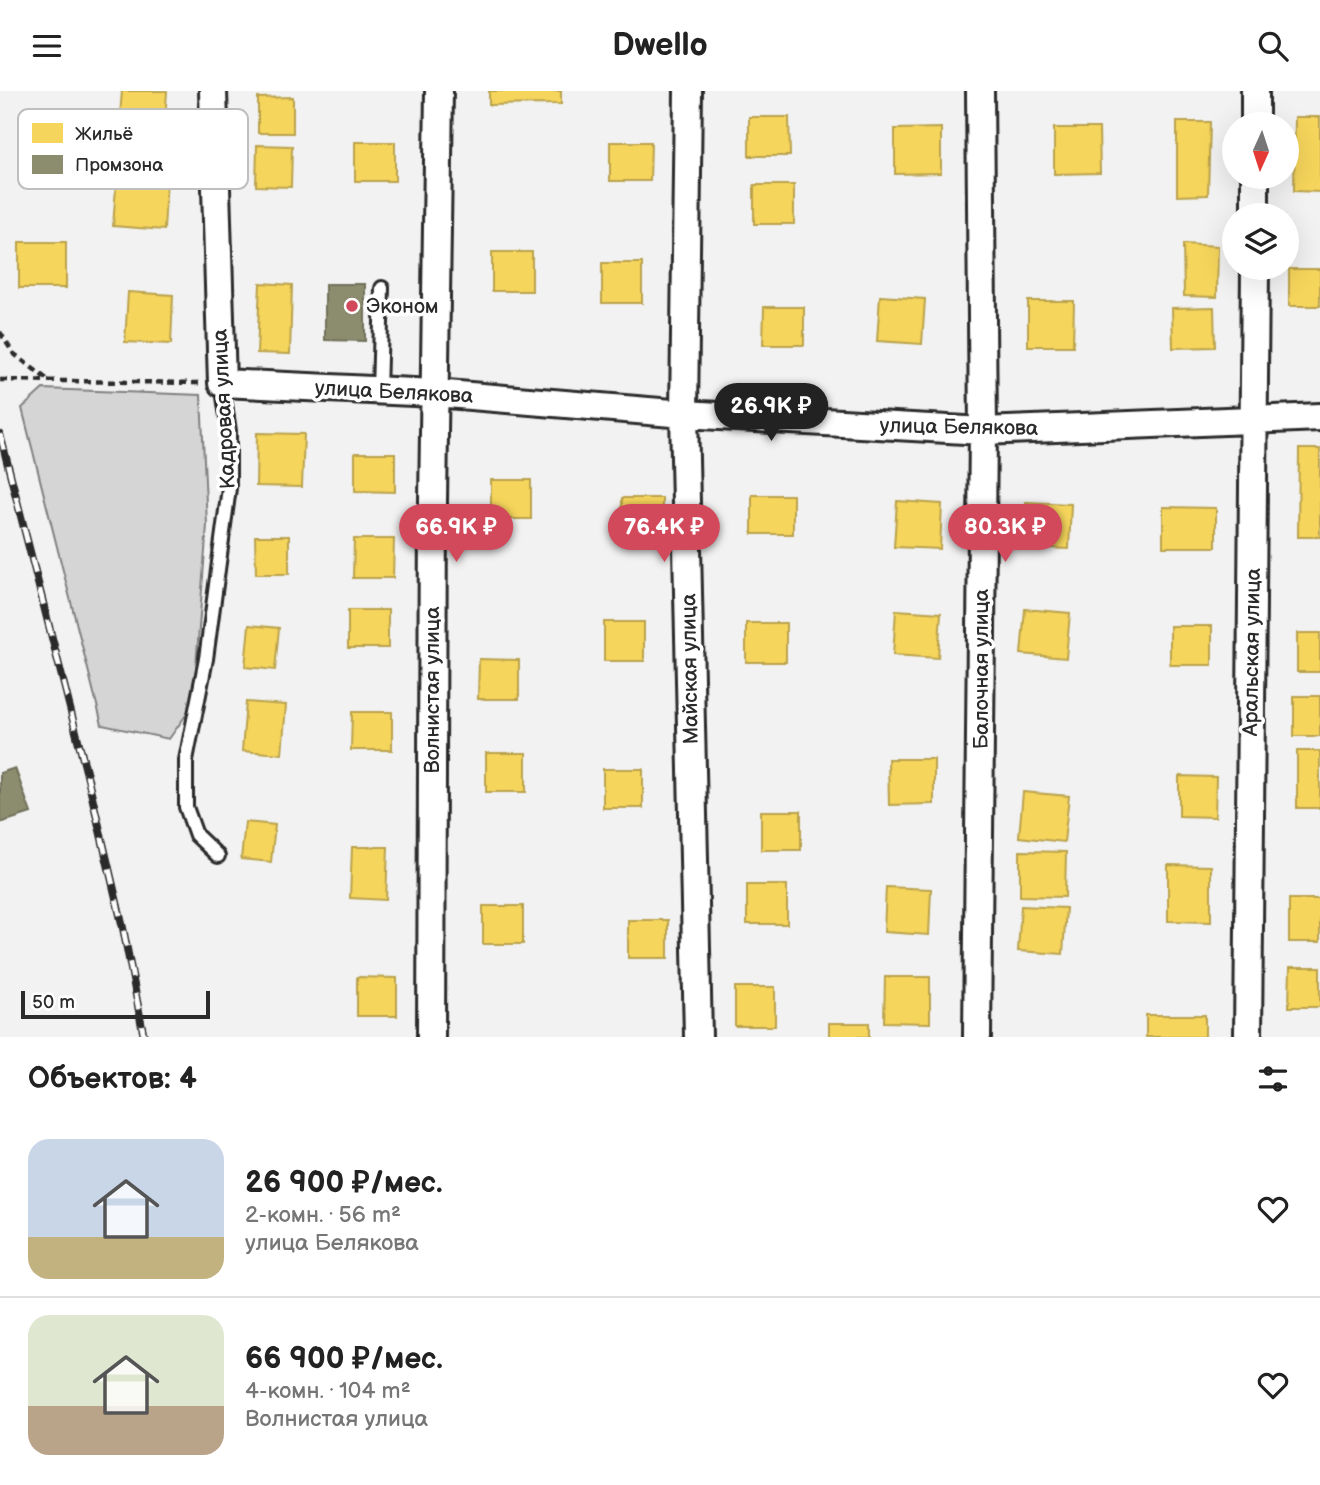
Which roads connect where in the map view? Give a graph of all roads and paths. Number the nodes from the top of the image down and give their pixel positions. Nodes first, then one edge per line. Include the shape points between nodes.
1 (213, 91) edge
2 (439, 91) edge
3 (688, 91) edge
4 (980, 91) edge
5 (1255, 91) edge
6 (214, 109) edge
7 (1255, 112) edge
8 (216, 189) edge
9 (1255, 280) edge
10 (382, 288) dead end
11 (0, 332) edge
12 (0, 380) edge
13 (49, 380) junction
14 (222, 383) junction
15 (379, 390) junction
16 (435, 393) junction
17 (684, 414) junction
18 (1320, 417) edge
19 (1254, 421) junction
20 (983, 431) junction
21 (218, 856) dead end
22 (431, 1037) edge
23 (698, 1037) edge
24 (977, 1037) edge
25 (1248, 1037) edge

1 - 6 street, Кадровая улица
2 - 16 street, Волнистая улица
3 - 17 street, Майская улица
4 - 20 street, Балочная улица
5 - 7 street
8 - 14 street, Кадровая улица
9 - 19 street, Аральская улица
10 - 15 lane
11 - 13 path via 13,353
12 - 13 path
13 - 14 path
14 - 15 street, улица Белякова
14 - 21 lane, Кадровая улица via 229,431 229,488 206,659 186,760 186,807 196,835
15 - 16 street, улица Белякова
16 - 17 street, улица Белякова
16 - 22 street, Волнистая улица
17 - 20 street, улица Белякова
17 - 23 street, Майская улица
18 - 19 street, улица Белякова
19 - 20 street, улица Белякова
19 - 25 street, Аральская улица
20 - 24 street, Балочная улица

